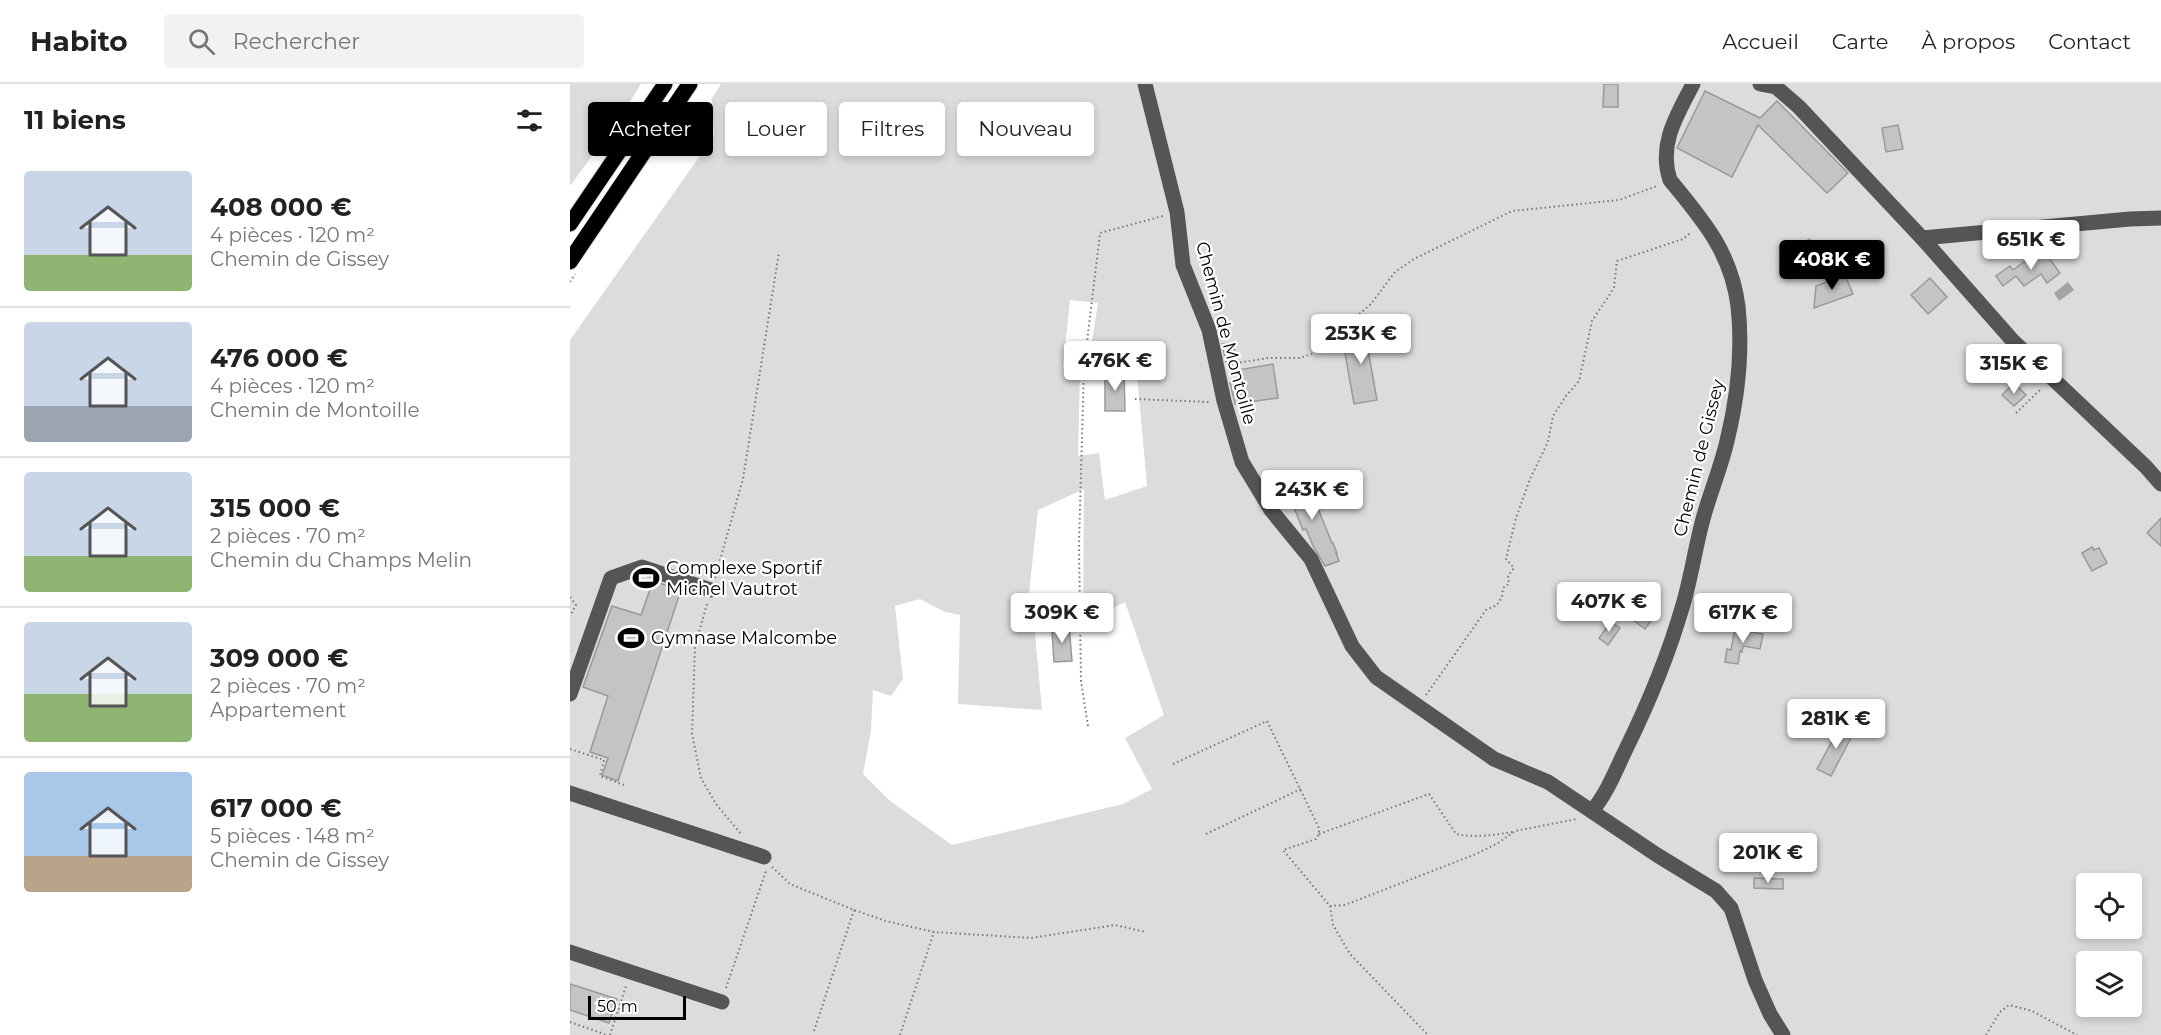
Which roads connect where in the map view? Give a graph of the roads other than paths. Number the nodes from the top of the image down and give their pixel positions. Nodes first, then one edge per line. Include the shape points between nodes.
1 (665, 84) edge
2 (690, 84) edge
3 (1145, 84) edge
4 (1693, 84) edge
5 (1760, 84) edge
6 (2161, 218) edge
7 (570, 224) edge
8 (1922, 238) junction
9 (570, 262) edge
10 (2161, 484) edge
11 (711, 590) road end
12 (570, 694) edge
13 (570, 793) edge
14 (1592, 811) junction
15 (768, 862) road end
16 (570, 952) edge
17 (722, 1002) road end
18 (1783, 1035) edge

1 - 7 main road
2 - 9 main road
3 - 14 street, Chemin de Montoille via 1177,212 1183,265 1209,330 1242,462 1271,510 1311,559 1352,646 1376,677 1417,707 1494,759 1548,782
4 - 14 street, Chemin de Gissey via 1672,126 1666,158 1670,180 1698,214 1730,268 1738,305 1740,378 1727,442 1671,643 1626,749
5 - 8 street via 1776,87 1799,107
6 - 8 street
8 - 10 street via 2013,341
11 - 12 street via 642,567 610,578
13 - 15 street
14 - 18 street, Chemin de Montoille via 1724,899 1731,908 1762,996
16 - 17 street

